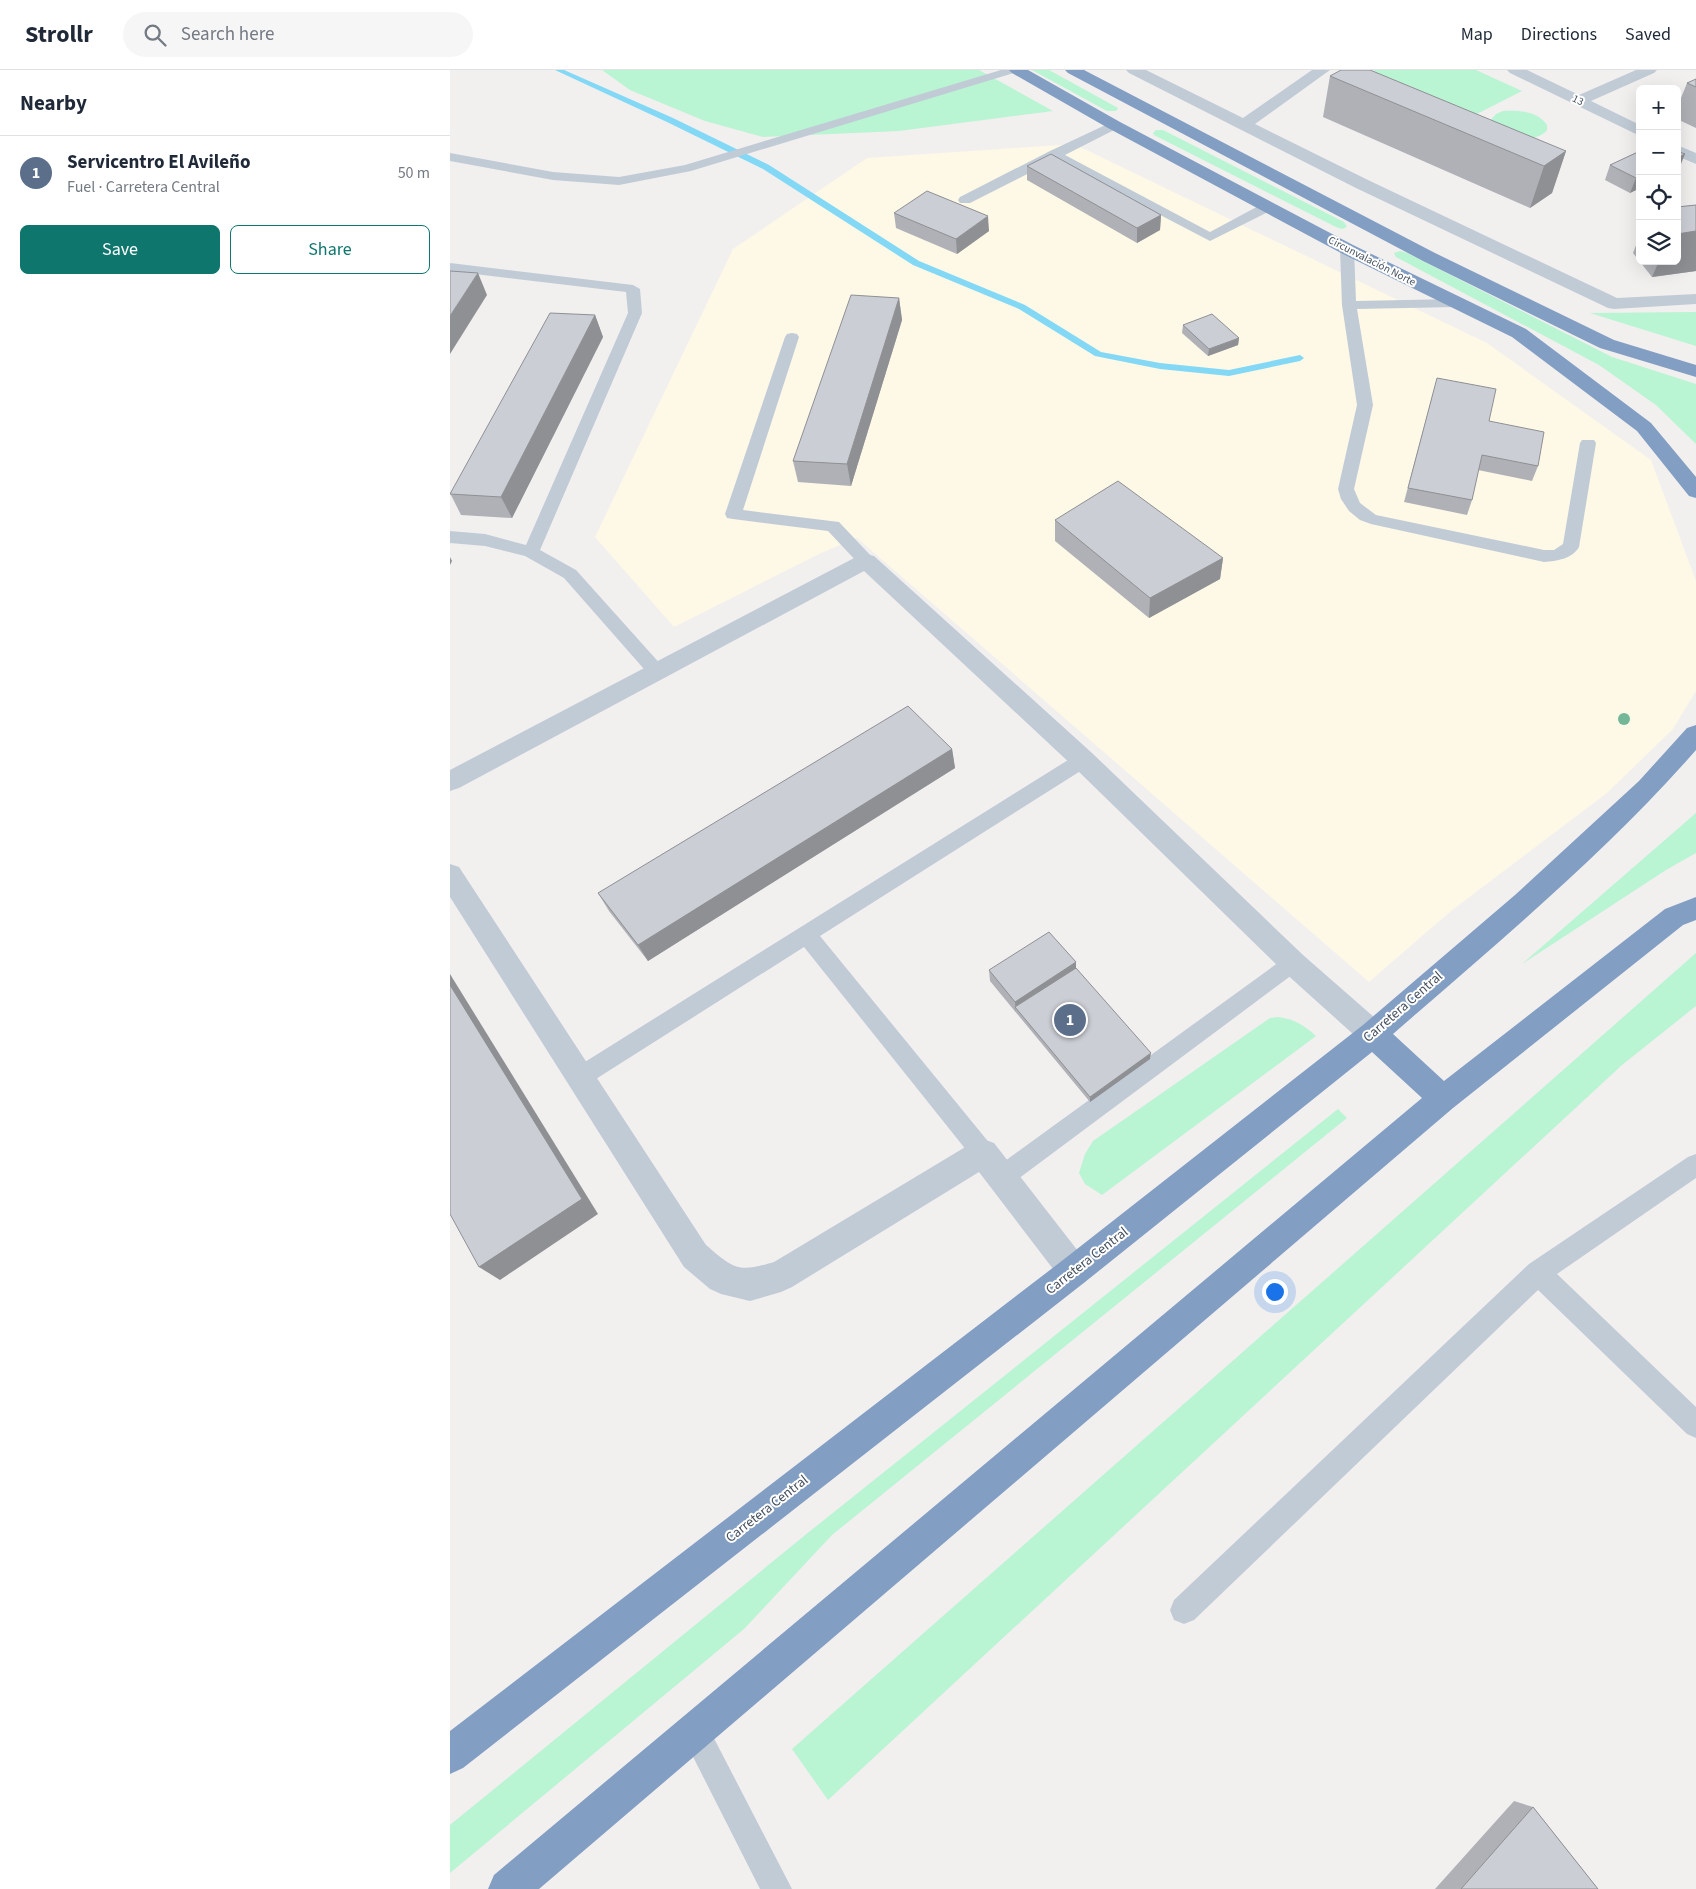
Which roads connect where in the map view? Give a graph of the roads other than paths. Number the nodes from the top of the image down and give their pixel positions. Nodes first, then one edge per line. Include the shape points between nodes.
1 (1013, 70) edge
2 (1018, 70) edge
3 (1073, 70) edge
4 (1134, 70) edge
5 (1322, 70) edge
6 (1516, 70) edge
7 (1649, 70) edge
8 (1579, 101) junction
9 (1146, 109) junction
10 (1114, 125) junction
11 (1244, 125) junction
12 (1638, 130) edge
13 (1681, 152) edge
14 (1054, 154) junction
15 (450, 157) edge
16 (1696, 159) edge
17 (965, 200) dead end
18 (1269, 206) junction
19 (1376, 230) junction
20 (1347, 249) junction
21 (450, 267) edge
22 (1696, 299) edge
23 (1456, 303) junction
24 (1349, 305) junction
25 (792, 337) dead end
26 (1696, 371) edge
27 (1588, 443) dead end
28 (1696, 491) edge
29 (450, 537) edge
30 (530, 552) junction
31 (866, 561) junction
32 (657, 672) junction
33 (1696, 734) edge
34 (1083, 760) junction
35 (450, 781) edge
36 (450, 875) edge
37 (1696, 908) edge
38 (806, 934) junction
39 (1293, 963) junction
40 (1373, 1034) junction
41 (580, 1077) junction
42 (1444, 1099) junction
43 (983, 1153) junction
44 (1696, 1165) edge
45 (1002, 1177) junction
46 (1074, 1271) junction
47 (1538, 1273) junction
48 (1696, 1425) edge
49 (1184, 1610) dead end
50 (695, 1731) junction
51 (450, 1755) edge
52 (508, 1889) edge
53 (776, 1889) edge

1 - 15 lane via 721,158 620,181 553,176
2 - 10 highway, Circunvalación Norte
3 - 9 highway
4 - 11 street
5 - 11 street
6 - 8 street, 13
7 - 8 street
8 - 12 street, 13
9 - 10 highway
9 - 19 highway
10 - 14 lane
10 - 18 highway, Circunvalación Norte
11 - 22 street via 1614,304
13 - 16 street
14 - 17 lane
14 - 18 lane via 1210,237
18 - 20 highway, Circunvalación Norte
19 - 20 highway
19 - 26 highway via 1608,344
20 - 23 highway, Circunvalación Norte
20 - 24 lane
21 - 30 lane via 633,289 635,313
23 - 24 lane
23 - 28 highway, Circunvalación Norte via 1518,333 1644,427
24 - 27 lane via 1365,405 1346,489 1348,500 1370,520 1544,556 1558,555 1571,547
25 - 31 lane via 733,514 833,526
29 - 30 lane via 485,540
30 - 32 lane via 570,574
31 - 32 street
31 - 34 street
32 - 35 street
33 - 40 highway, Carretera Central via 1648,788 1524,903
34 - 38 lane
34 - 39 street
36 - 41 street
37 - 42 highway via 1674,917
38 - 41 lane
38 - 43 lane
39 - 40 street
39 - 45 lane
40 - 42 highway
40 - 46 highway, Carretera Central
41 - 43 street via 695,1256 721,1278 750,1285 781,1276
42 - 50 highway
43 - 45 street
44 - 47 lane
45 - 46 street
46 - 51 highway, Carretera Central
47 - 48 lane
47 - 49 lane
50 - 52 highway
50 - 53 lane

